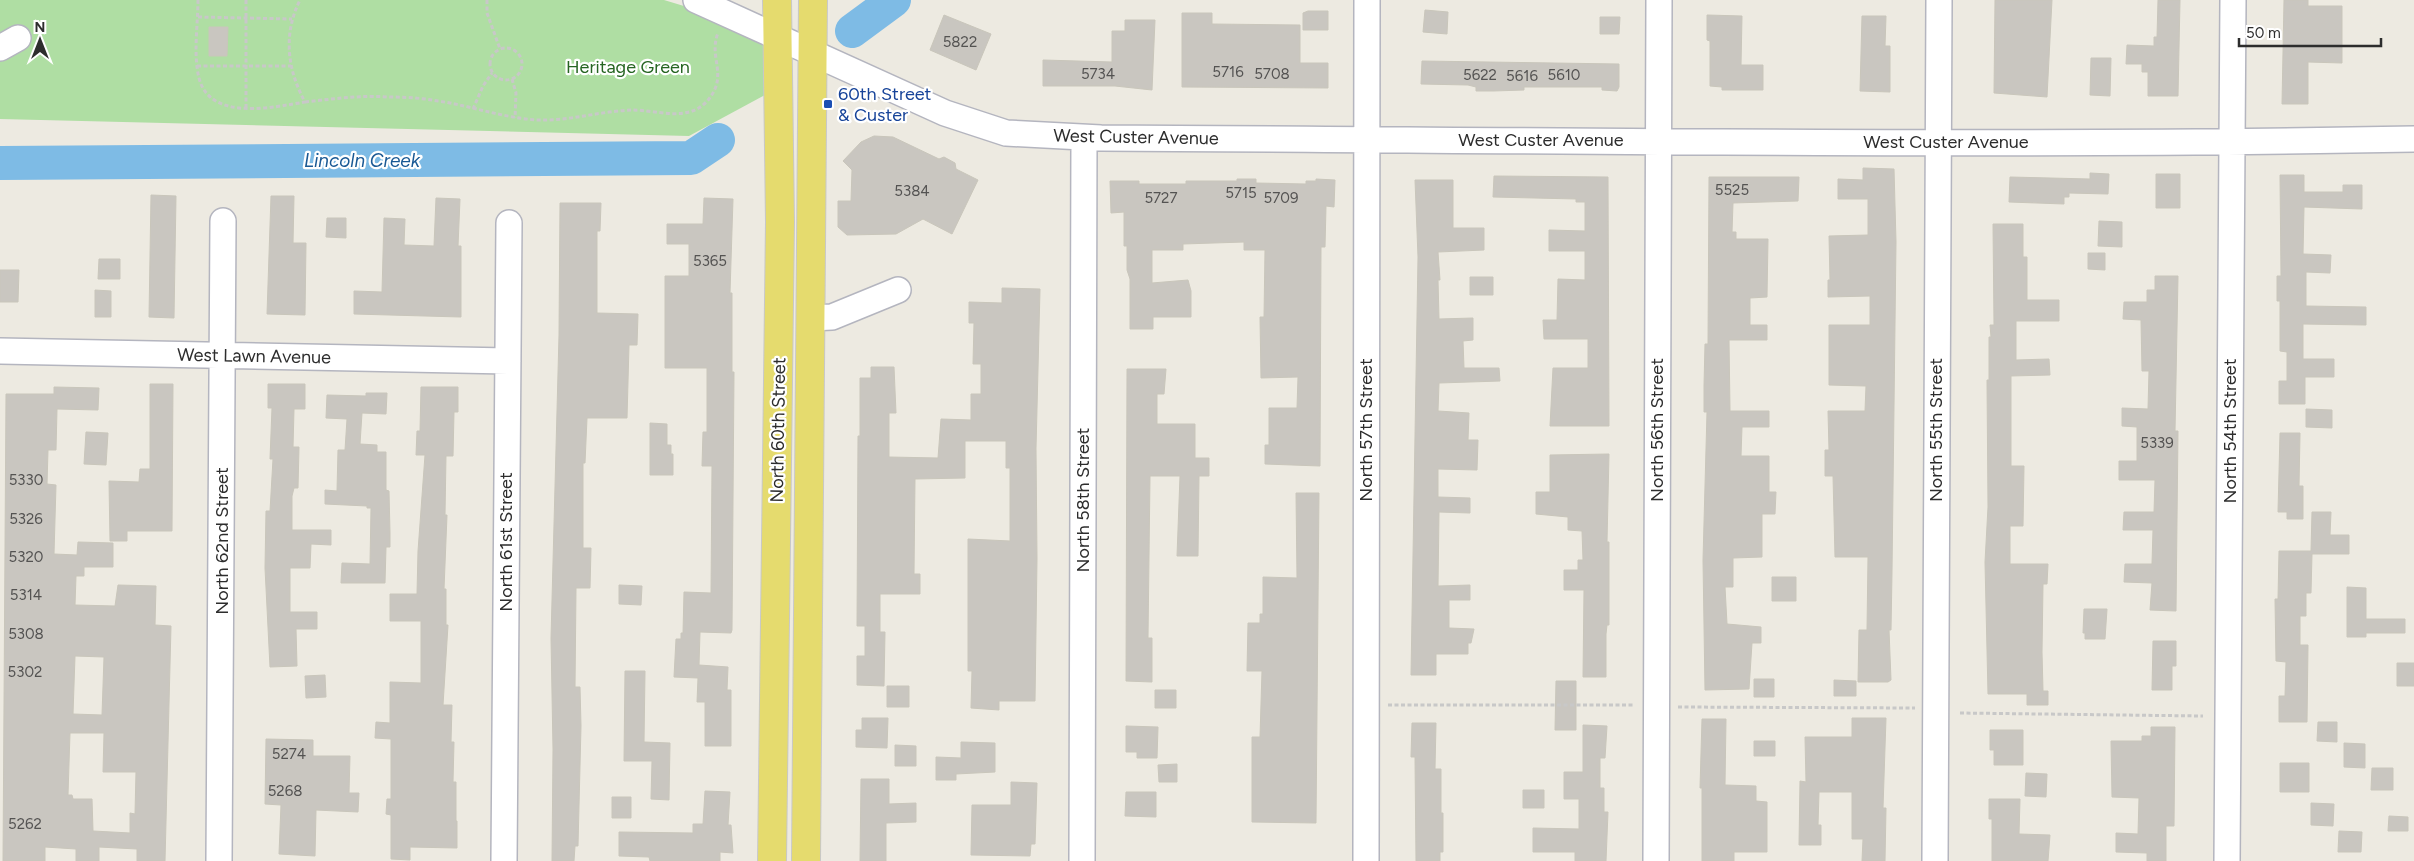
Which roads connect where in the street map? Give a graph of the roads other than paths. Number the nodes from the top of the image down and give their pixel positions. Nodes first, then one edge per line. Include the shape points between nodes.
1 (696, 0) edge
2 (777, 0) edge
3 (813, 0) edge
4 (1367, 0) edge
5 (1658, 0) edge
6 (1939, 0) edge
7 (2233, 0) edge
8 (776, 36) junction
9 (813, 52) junction
10 (1084, 138) junction
11 (1366, 139) junction
12 (2414, 139) edge
13 (1658, 141) junction
14 (1937, 142) junction
15 (2233, 142) junction
16 (223, 221) dead end
17 (510, 223) dead end
18 (898, 290) dead end
19 (811, 318) junction
20 (0, 351) edge
21 (223, 355) junction
22 (508, 361) junction
23 (219, 861) edge
24 (504, 861) edge
25 (772, 861) edge
26 (806, 861) edge
27 (1082, 861) edge
28 (1366, 861) edge
29 (1656, 861) edge
30 (1935, 861) edge
31 (2227, 861) edge

1 - 8 street, West Custer Avenue
2 - 8 main road, North 60th Street
3 - 9 main road, North 60th Street
4 - 11 street, North 57th Street
5 - 13 street, North 56th Street
6 - 14 street, North 55th Street
7 - 15 street, North 54th Street
8 - 9 street, West Custer Avenue
8 - 25 main road, North 60th Street via 780,222
9 - 10 street, West Custer Avenue via 945,113 1006,133
9 - 19 main road, North 60th Street
10 - 11 street, West Custer Avenue
10 - 27 street, North 58th Street
11 - 13 street, West Custer Avenue
11 - 28 street, North 57th Street
12 - 15 street, West Custer Avenue
13 - 14 street, West Custer Avenue
13 - 29 street, North 56th Street
14 - 15 street, West Custer Avenue
14 - 30 street, North 55th Street
15 - 31 street, North 54th Street
16 - 21 street, North 62nd Street
17 - 22 street, North 61st Street
18 - 19 street via 832,318
19 - 26 main road, North 60th Street
20 - 21 street, West Lawn Avenue
21 - 22 street, West Lawn Avenue
21 - 23 street, North 62nd Street
22 - 24 street, North 61st Street

